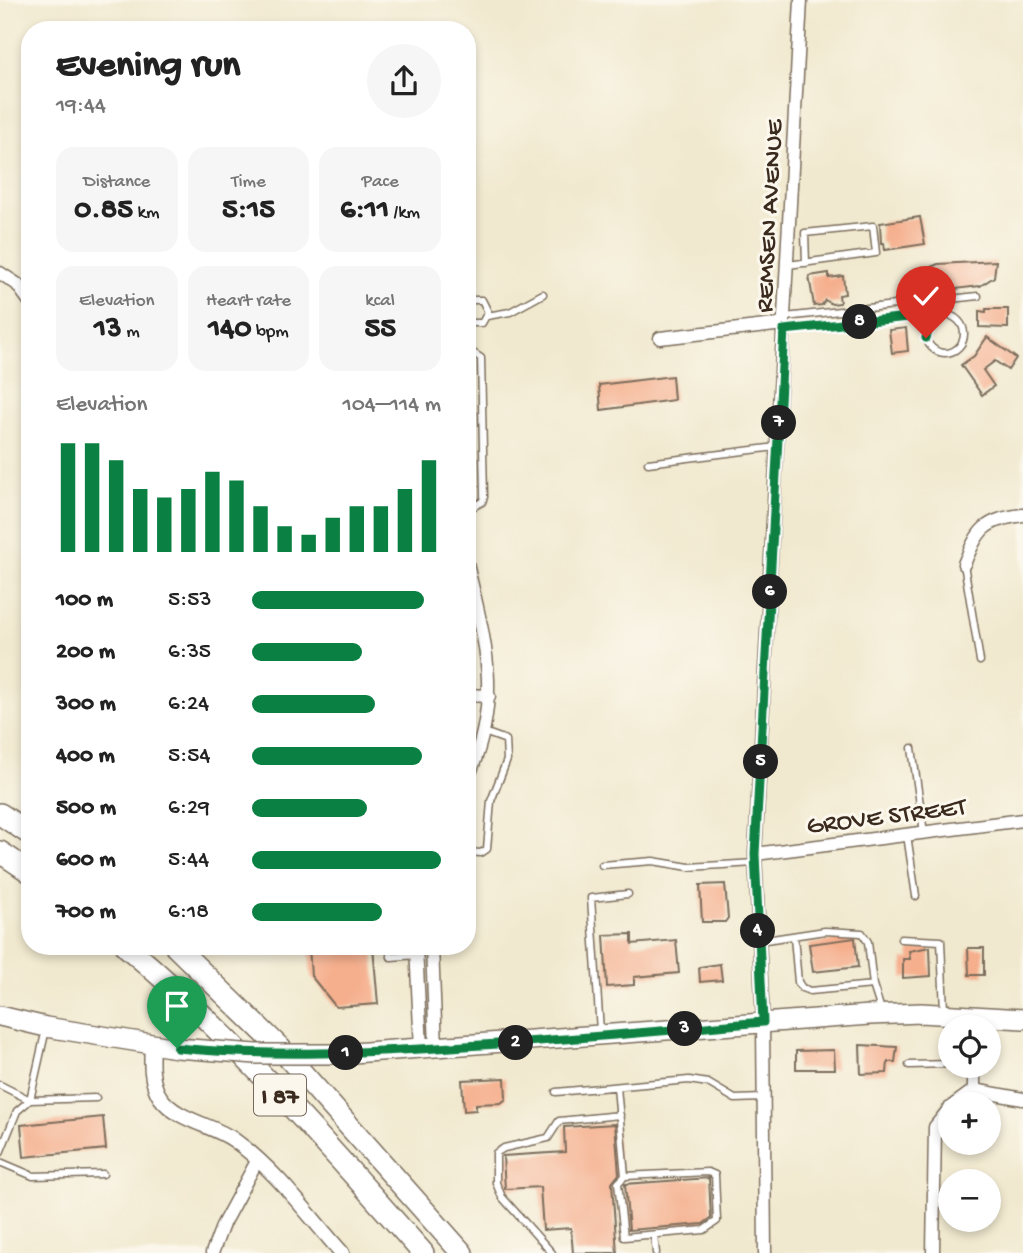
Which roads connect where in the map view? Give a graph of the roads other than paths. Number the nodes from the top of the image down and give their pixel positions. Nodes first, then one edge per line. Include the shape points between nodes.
1 (802, 0) edge
2 (806, 262) junction
3 (788, 265) junction
4 (0, 273) edge
5 (21, 290) edge
6 (543, 294) dead end
7 (978, 296) dead end
8 (476, 300) edge
9 (487, 316) junction
10 (931, 321) junction
11 (784, 324) junction
12 (476, 325) edge
13 (660, 338) dead end
14 (476, 355) edge
15 (778, 446) junction
16 (648, 463) dead end
17 (476, 505) edge
18 (1023, 515) edge
19 (964, 564) joint
20 (476, 604) edge
21 (980, 661) dead end
22 (476, 695) edge
23 (489, 695) junction
24 (484, 732) junction
25 (912, 748) dead end
26 (476, 755) edge
27 (0, 814) edge
28 (1023, 820) edge
29 (21, 828) edge
30 (924, 832) junction
31 (907, 835) junction
32 (0, 852) edge
33 (476, 853) edge
34 (755, 859) junction
35 (602, 865) dead end
36 (21, 866) edge
37 (628, 894) dead end
38 (916, 895) dead end
39 (794, 937) junction
40 (901, 939) dead end
41 (759, 941) junction
42 (136, 955) edge
43 (184, 955) edge
44 (417, 955) edge
45 (432, 955) edge
46 (873, 985) junction
47 (944, 1013) junction
48 (882, 1014) junction
49 (951, 1015) edge
50 (0, 1016) edge
51 (1023, 1019) edge
52 (1001, 1020) edge
53 (763, 1022) junction
54 (46, 1027) junction
55 (600, 1036) junction
56 (152, 1044) junction
57 (429, 1049) junction
58 (938, 1064) edge
59 (909, 1065) dead end
60 (974, 1078) edge
61 (0, 1085) edge
62 (617, 1087) junction
63 (974, 1090) junction
64 (556, 1092) dead end
65 (971, 1092) edge
66 (96, 1098) dead end
67 (765, 1098) junction
68 (1023, 1099) edge
69 (30, 1100) junction
70 (620, 1115) junction
71 (938, 1123) edge
72 (0, 1153) edge
73 (258, 1159) junction
74 (0, 1162) edge
75 (103, 1174) dead end
76 (625, 1176) junction
77 (654, 1235) junction
78 (212, 1253) edge
79 (342, 1253) edge
80 (423, 1253) edge
81 (462, 1253) edge
82 (552, 1253) edge
83 (656, 1253) edge
84 (765, 1253) edge
85 (933, 1253) edge

1 - 3 street, REMSEN AVENUE
2 - 2 lane via 876,253 873,226 805,233
2 - 3 lane
3 - 11 street, REMSEN AVENUE
4 - 5 street
6 - 9 lane via 510,312
7 - 11 lane
8 - 9 lane via 487,307
9 - 12 lane
10 - 10 lane via 942,315 954,317 964,333 960,345 944,353 932,349 926,338
10 - 11 lane via 918,316
11 - 13 street
11 - 15 street, REMSEN AVENUE
14 - 17 lane via 481,358 484,497
15 - 16 lane
15 - 34 street, REMSEN AVENUE
18 - 19 street via 997,519 979,529
19 - 21 lane
20 - 23 street via 486,649
22 - 23 street
23 - 24 street
24 - 26 street
24 - 33 lane via 506,740 507,760 491,801 487,849
25 - 30 lane
27 - 29 highway
28 - 30 street, GROVE STREET
30 - 31 street, GROVE STREET
31 - 34 street, GROVE STREET
31 - 38 lane
32 - 36 highway
34 - 35 lane via 689,867 653,861
34 - 41 street, REMSEN AVENUE
37 - 55 lane via 591,898
39 - 41 lane
39 - 46 lane via 815,932 862,933 868,942
39 - 46 lane via 802,988
40 - 47 lane via 941,941
41 - 53 street, REMSEN AVENUE
42 - 80 highway, I 87 via 256,1069
43 - 81 highway, I 87 via 279,1047
44 - 57 street
45 - 57 street
46 - 48 lane
47 - 48 main road
47 - 49 main road
48 - 53 main road
50 - 54 main road
51 - 52 main road
53 - 55 main road
53 - 67 street, REMSEN AVENUE
54 - 56 main road
54 - 69 lane
55 - 57 main road
56 - 57 main road, bridge via 256,1054
56 - 73 street via 152,1078 160,1097 177,1112 232,1138
58 - 59 lane
60 - 63 street
61 - 69 lane
62 - 64 lane
62 - 67 lane via 689,1080 708,1083 736,1099
62 - 70 lane
63 - 65 street
63 - 68 street
66 - 69 lane
67 - 84 street, REMSEN AVENUE
69 - 72 lane via 17,1111
70 - 76 lane
70 - 82 lane via 559,1121 548,1138 496,1153 496,1183 502,1197
71 - 85 street
73 - 78 street
73 - 79 street
74 - 75 lane via 33,1176
76 - 77 lane via 618,1183 621,1231 624,1237
76 - 77 lane via 715,1175 714,1225
77 - 83 lane

